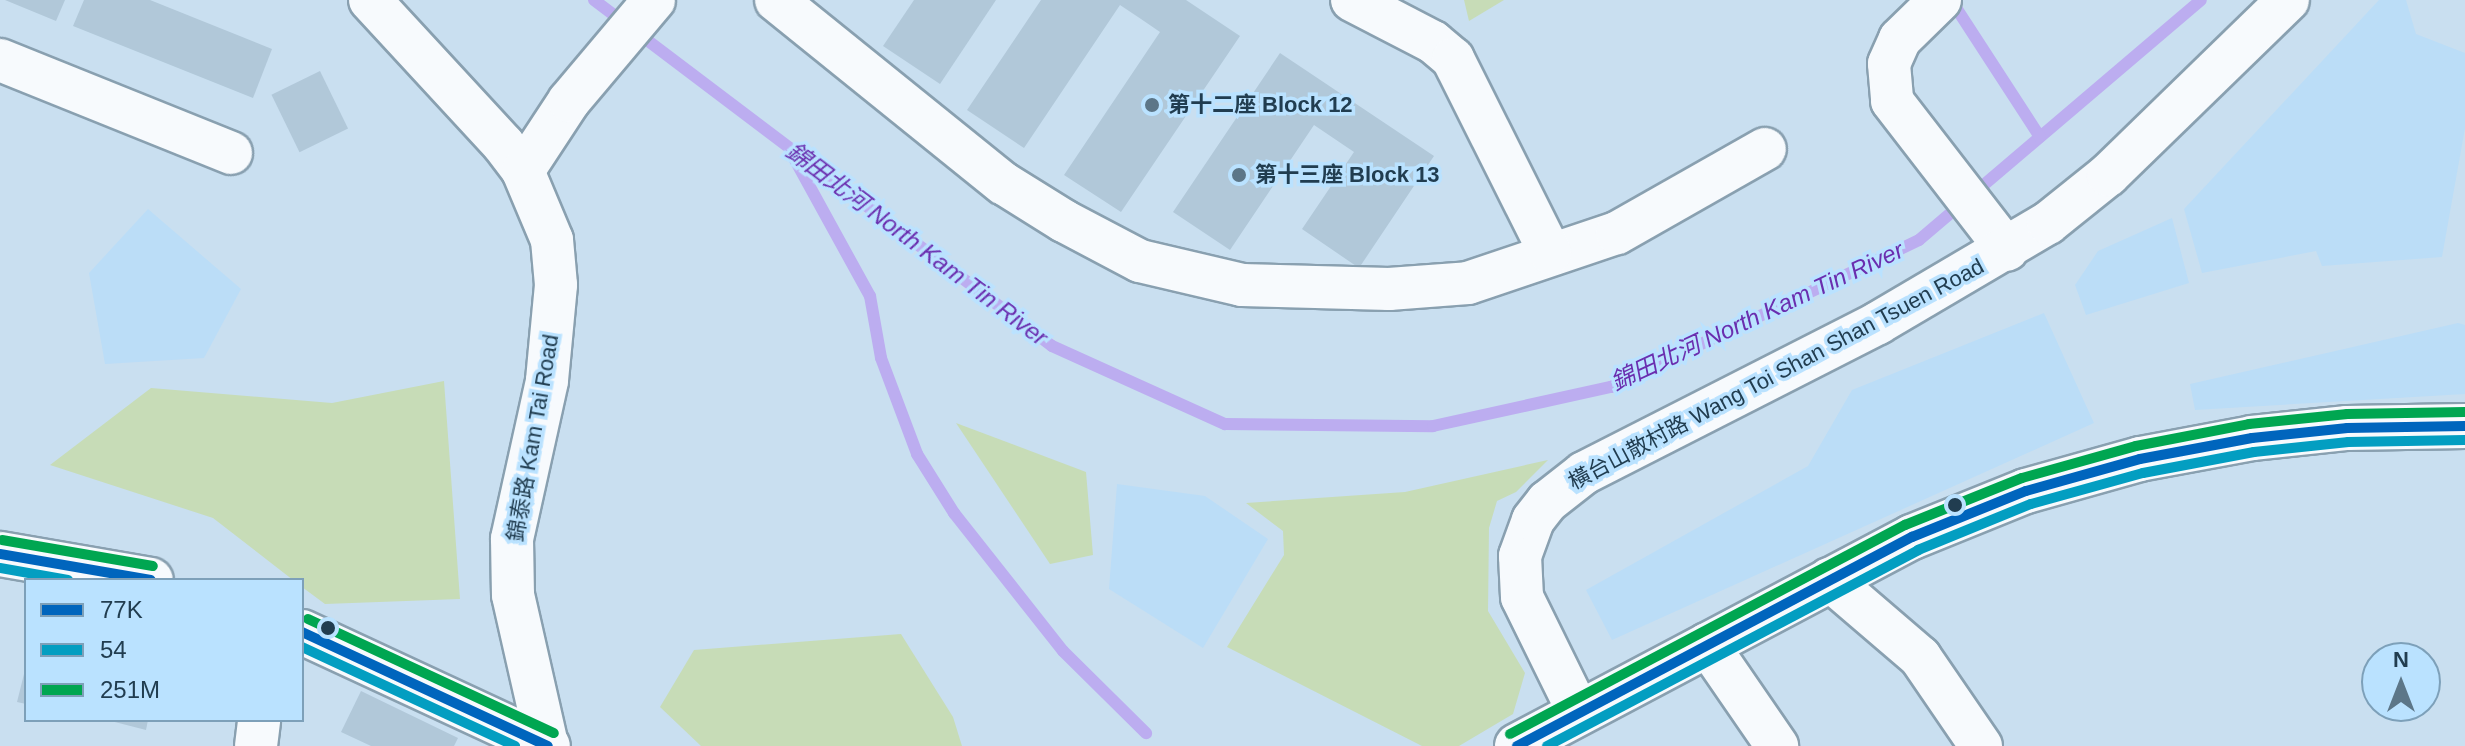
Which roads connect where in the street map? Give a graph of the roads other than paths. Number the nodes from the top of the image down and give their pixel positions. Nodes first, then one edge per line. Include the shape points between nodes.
1 (370, 0) edge
2 (654, 0) edge
3 (776, 0) edge
4 (1352, 0) edge
5 (1940, 0) edge
6 (2288, 0) edge
7 (0, 60) edge
8 (1765, 149) dead end
9 (231, 153) dead end
10 (523, 171) junction
11 (1998, 238) junction
12 (1550, 253) junction
13 (2465, 426) edge
14 (0, 554) edge
15 (139, 578) edge
16 (1829, 579) junction
17 (304, 633) edge
18 (1707, 644) junction
19 (1579, 713) junction
20 (259, 722) edge
21 (256, 746) edge
22 (548, 746) edge
23 (1517, 746) edge
24 (1777, 746) edge
25 (1981, 746) edge

1 - 10 street, 錦泰路 Kam Tai Road via 433,64
2 - 10 street via 569,101
3 - 12 street via 1003,183 1140,261 1242,285 1389,289 1468,283
4 - 12 street via 1433,42 1453,59
5 - 11 street via 1900,39 1889,64 1892,101
6 - 11 street, 橫台山散村路 Wang Toi Shan Shan Tsuen Road via 2108,175
7 - 9 street
8 - 12 street via 1644,220
10 - 22 street, 錦泰路 Kam Tai Road via 552,240 556,285 547,381 512,539 513,595
11 - 19 street, 橫台山散村路 Wang Toi Shan Shan Tsuen Road via 1878,323 1584,473 1547,502 1523,547 1522,597
13 - 16 main road via 2305,431 2140,459 1969,511
14 - 15 main road
16 - 18 main road
16 - 25 street via 1920,657
17 - 22 main road
18 - 19 main road
18 - 24 street
19 - 23 main road
20 - 21 street

